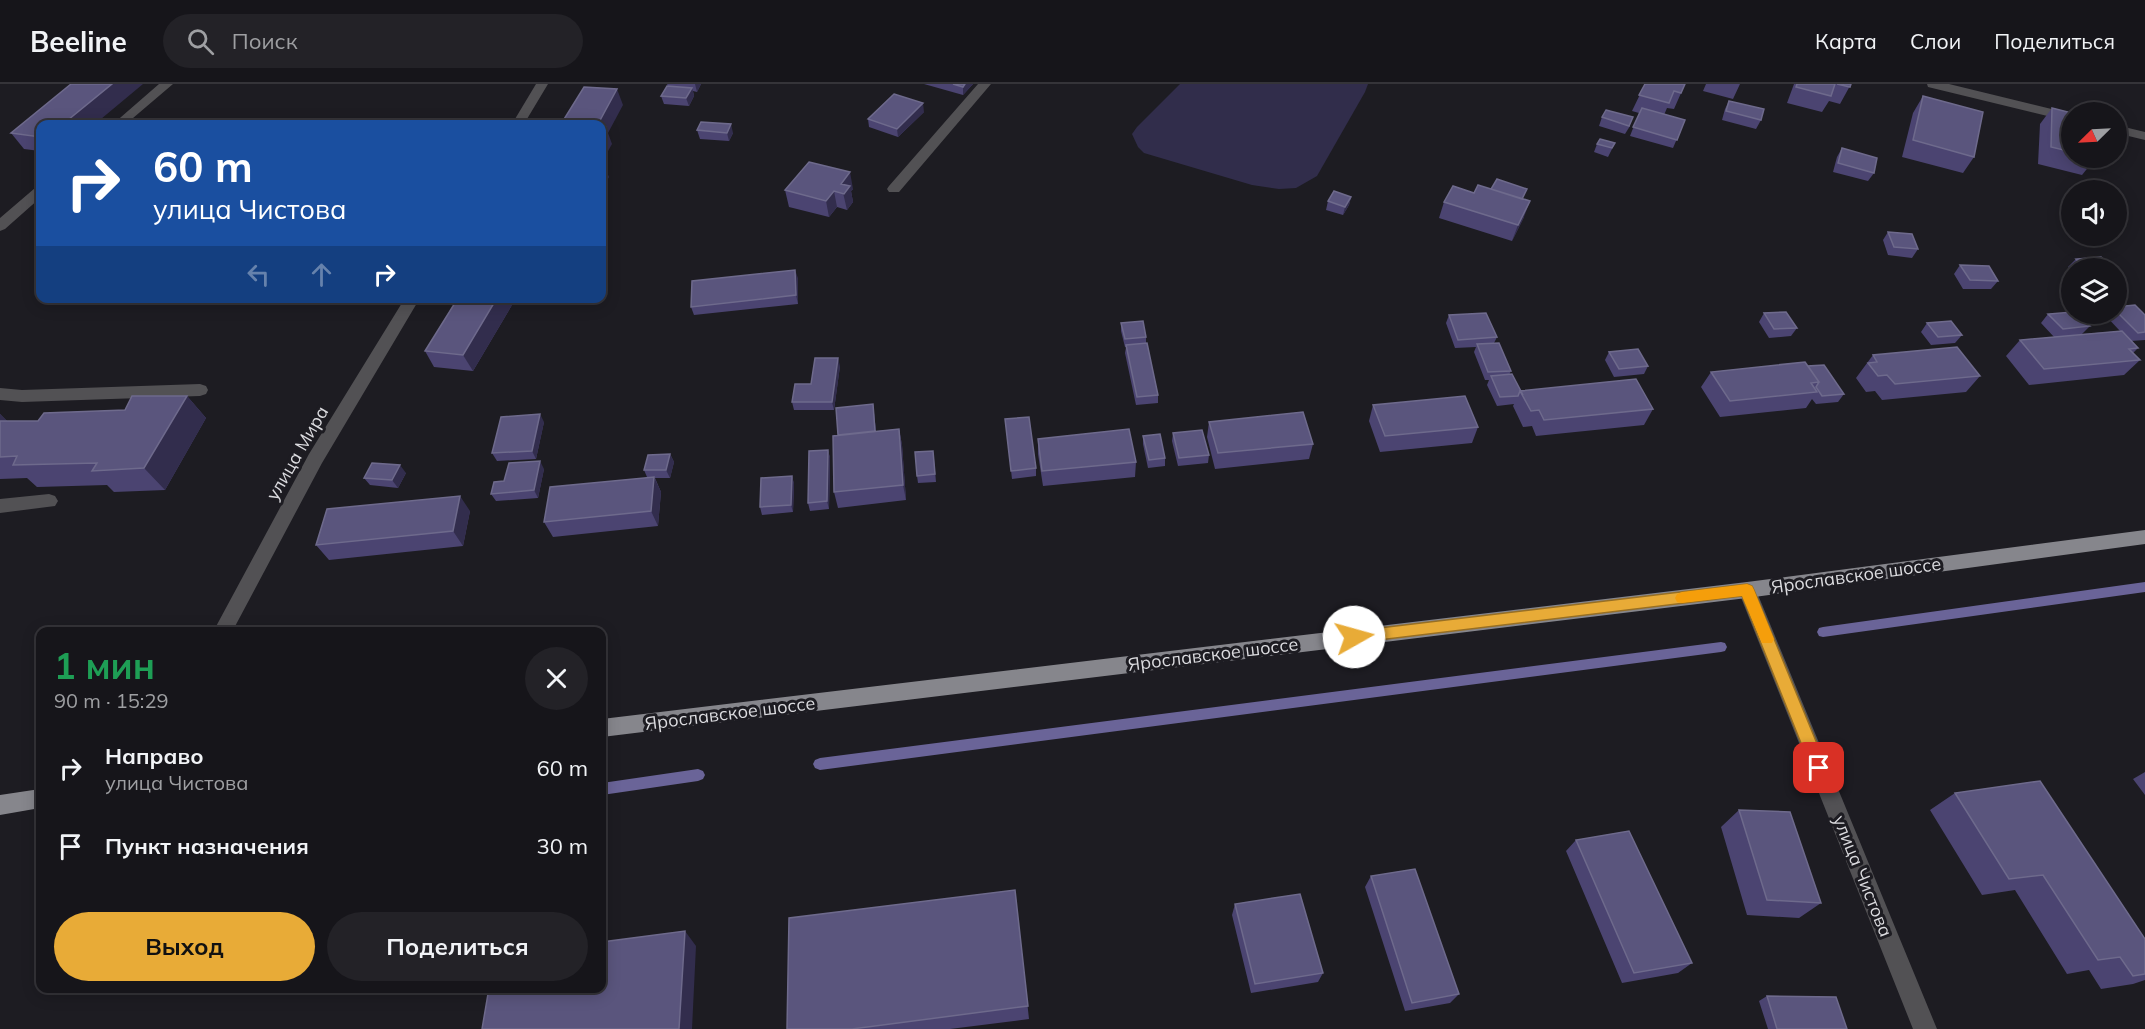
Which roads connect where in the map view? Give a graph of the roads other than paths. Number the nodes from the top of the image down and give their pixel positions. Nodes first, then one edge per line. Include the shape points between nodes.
1 (166, 84) edge
2 (542, 84) edge
3 (985, 84) edge
4 (1934, 84) edge
5 (2061, 115) edge
6 (124, 120) edge
7 (520, 120) edge
8 (2127, 132) edge
9 (2145, 136) edge
10 (894, 189) dead end
11 (36, 194) edge
12 (0, 226) edge
13 (409, 303) edge
14 (200, 390) dead end
15 (0, 394) edge
16 (50, 501) dead end
17 (0, 506) edge
18 (2145, 537) edge
19 (1747, 590) junction
20 (225, 627) edge
21 (606, 728) edge
22 (36, 800) edge
23 (0, 805) edge
24 (1925, 1029) edge

1 - 6 street
2 - 7 street
3 - 10 street
4 - 5 street
8 - 9 street
11 - 12 street
13 - 20 street, улица Мира via 315,459
14 - 15 street
16 - 17 street
18 - 19 main road, Ярославское шоссе
19 - 21 main road, Ярославское шоссе
19 - 24 street, улица Чистова
22 - 23 main road

